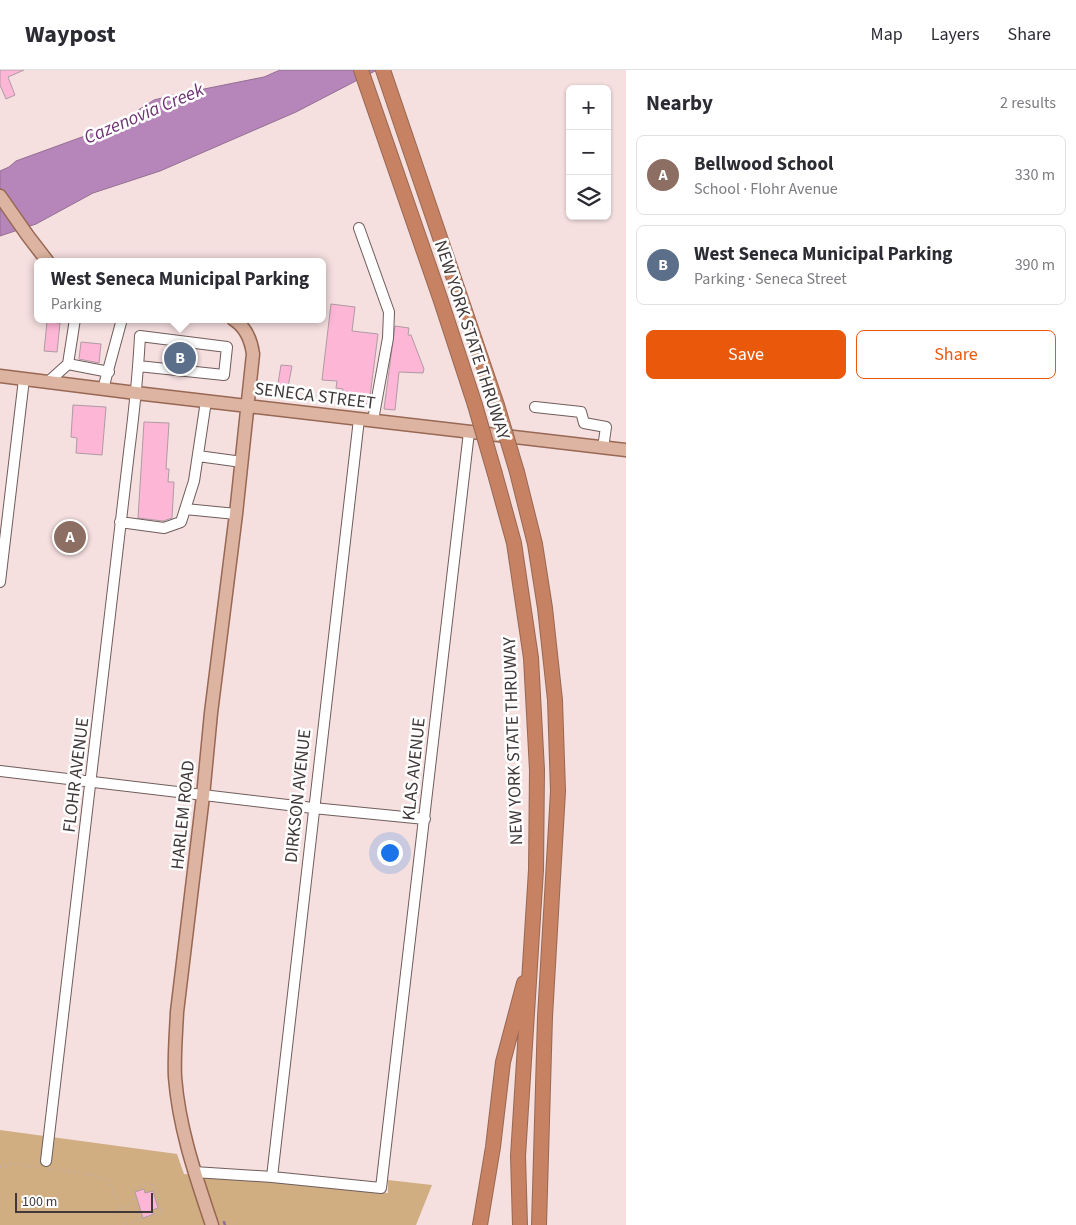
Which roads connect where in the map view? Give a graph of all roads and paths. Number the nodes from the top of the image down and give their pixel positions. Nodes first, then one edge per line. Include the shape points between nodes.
1 (361, 70) edge
2 (384, 76) edge
3 (0, 196) edge
4 (359, 228) dead end
5 (45, 258) edge
6 (74, 323) edge
7 (121, 323) edge
8 (238, 323) edge
9 (68, 364) junction
10 (138, 366) junction
11 (109, 372) junction
12 (0, 376) edge
13 (24, 379) junction
14 (48, 382) junction
15 (104, 389) junction
16 (136, 393) junction
17 (206, 401) junction
18 (248, 405) junction
19 (535, 407) dead end
20 (359, 419) junction
21 (373, 420) junction
22 (469, 432) junction
23 (603, 448) junction
24 (626, 450) edge
25 (198, 456) junction
26 (242, 462) junction
27 (185, 509) junction
28 (236, 514) junction
29 (120, 522) junction
30 (0, 582) edge
31 (0, 771) edge
32 (91, 782) junction
33 (203, 796) junction
34 (313, 808) junction
35 (425, 819) junction
36 (532, 951) junction
37 (46, 1161) dead end
38 (0, 1167) edge
39 (194, 1172) junction
40 (272, 1177) junction
41 (135, 1204) junction
42 (121, 1209) junction
43 (140, 1219) junction
44 (127, 1224) edge
45 (212, 1225) edge
46 (480, 1225) edge
47 (520, 1225) edge
48 (539, 1225) edge

1 - 36 highway, NEW YORK STATE THRUWAY, bridge via 475,406 514,543 531,658 537,770
2 - 48 highway, NEW YORK STATE THRUWAY, bridge via 497,405 535,544 545,608 555,700 558,791 545,1017
3 - 5 main road
4 - 21 street via 389,312 388,338
6 - 9 street
7 - 11 street
8 - 18 main road, HARLEM ROAD via 252,344
9 - 11 street
9 - 14 street
10 - 10 street, FLOHR AVENUE via 140,336 228,346 224,375
10 - 16 street, FLOHR AVENUE
11 - 15 street
12 - 13 main road, SENECA STREET
13 - 14 main road, SENECA STREET
13 - 30 street
14 - 15 main road, SENECA STREET
15 - 16 main road, SENECA STREET
16 - 17 main road, SENECA STREET
16 - 29 street, FLOHR AVENUE
17 - 18 main road, SENECA STREET
17 - 25 street
18 - 20 main road, SENECA STREET
18 - 26 main road, HARLEM ROAD
19 - 23 street via 581,412 584,423 606,427
20 - 21 main road, SENECA STREET
20 - 34 street, DIRKSON AVENUE
21 - 22 main road, SENECA STREET
22 - 23 main road, SENECA STREET
22 - 35 street, KLAS AVENUE
23 - 24 main road, SENECA STREET
25 - 26 street
25 - 27 street
26 - 28 main road, HARLEM ROAD
27 - 28 street
27 - 29 street via 181,522 164,528
28 - 33 main road, HARLEM ROAD
29 - 32 street, FLOHR AVENUE
31 - 32 street
32 - 33 street
32 - 37 street, FLOHR AVENUE
33 - 34 street
33 - 39 main road, HARLEM ROAD via 175,1043 178,1100
34 - 35 street
34 - 40 street, DIRKSON AVENUE
35 - 40 street, KLAS AVENUE via 381,1188
36 - 46 highway via 503,1062
36 - 47 highway, NEW YORK STATE THRUWAY via 518,1156
38 - 42 path via 14,1164 103,1177 110,1183
39 - 40 street
39 - 45 main road, HARLEM ROAD
41 - 42 path
41 - 43 path
41 - 43 path via 130,1191 153,1183 162,1212
42 - 44 path
43 - 44 path

